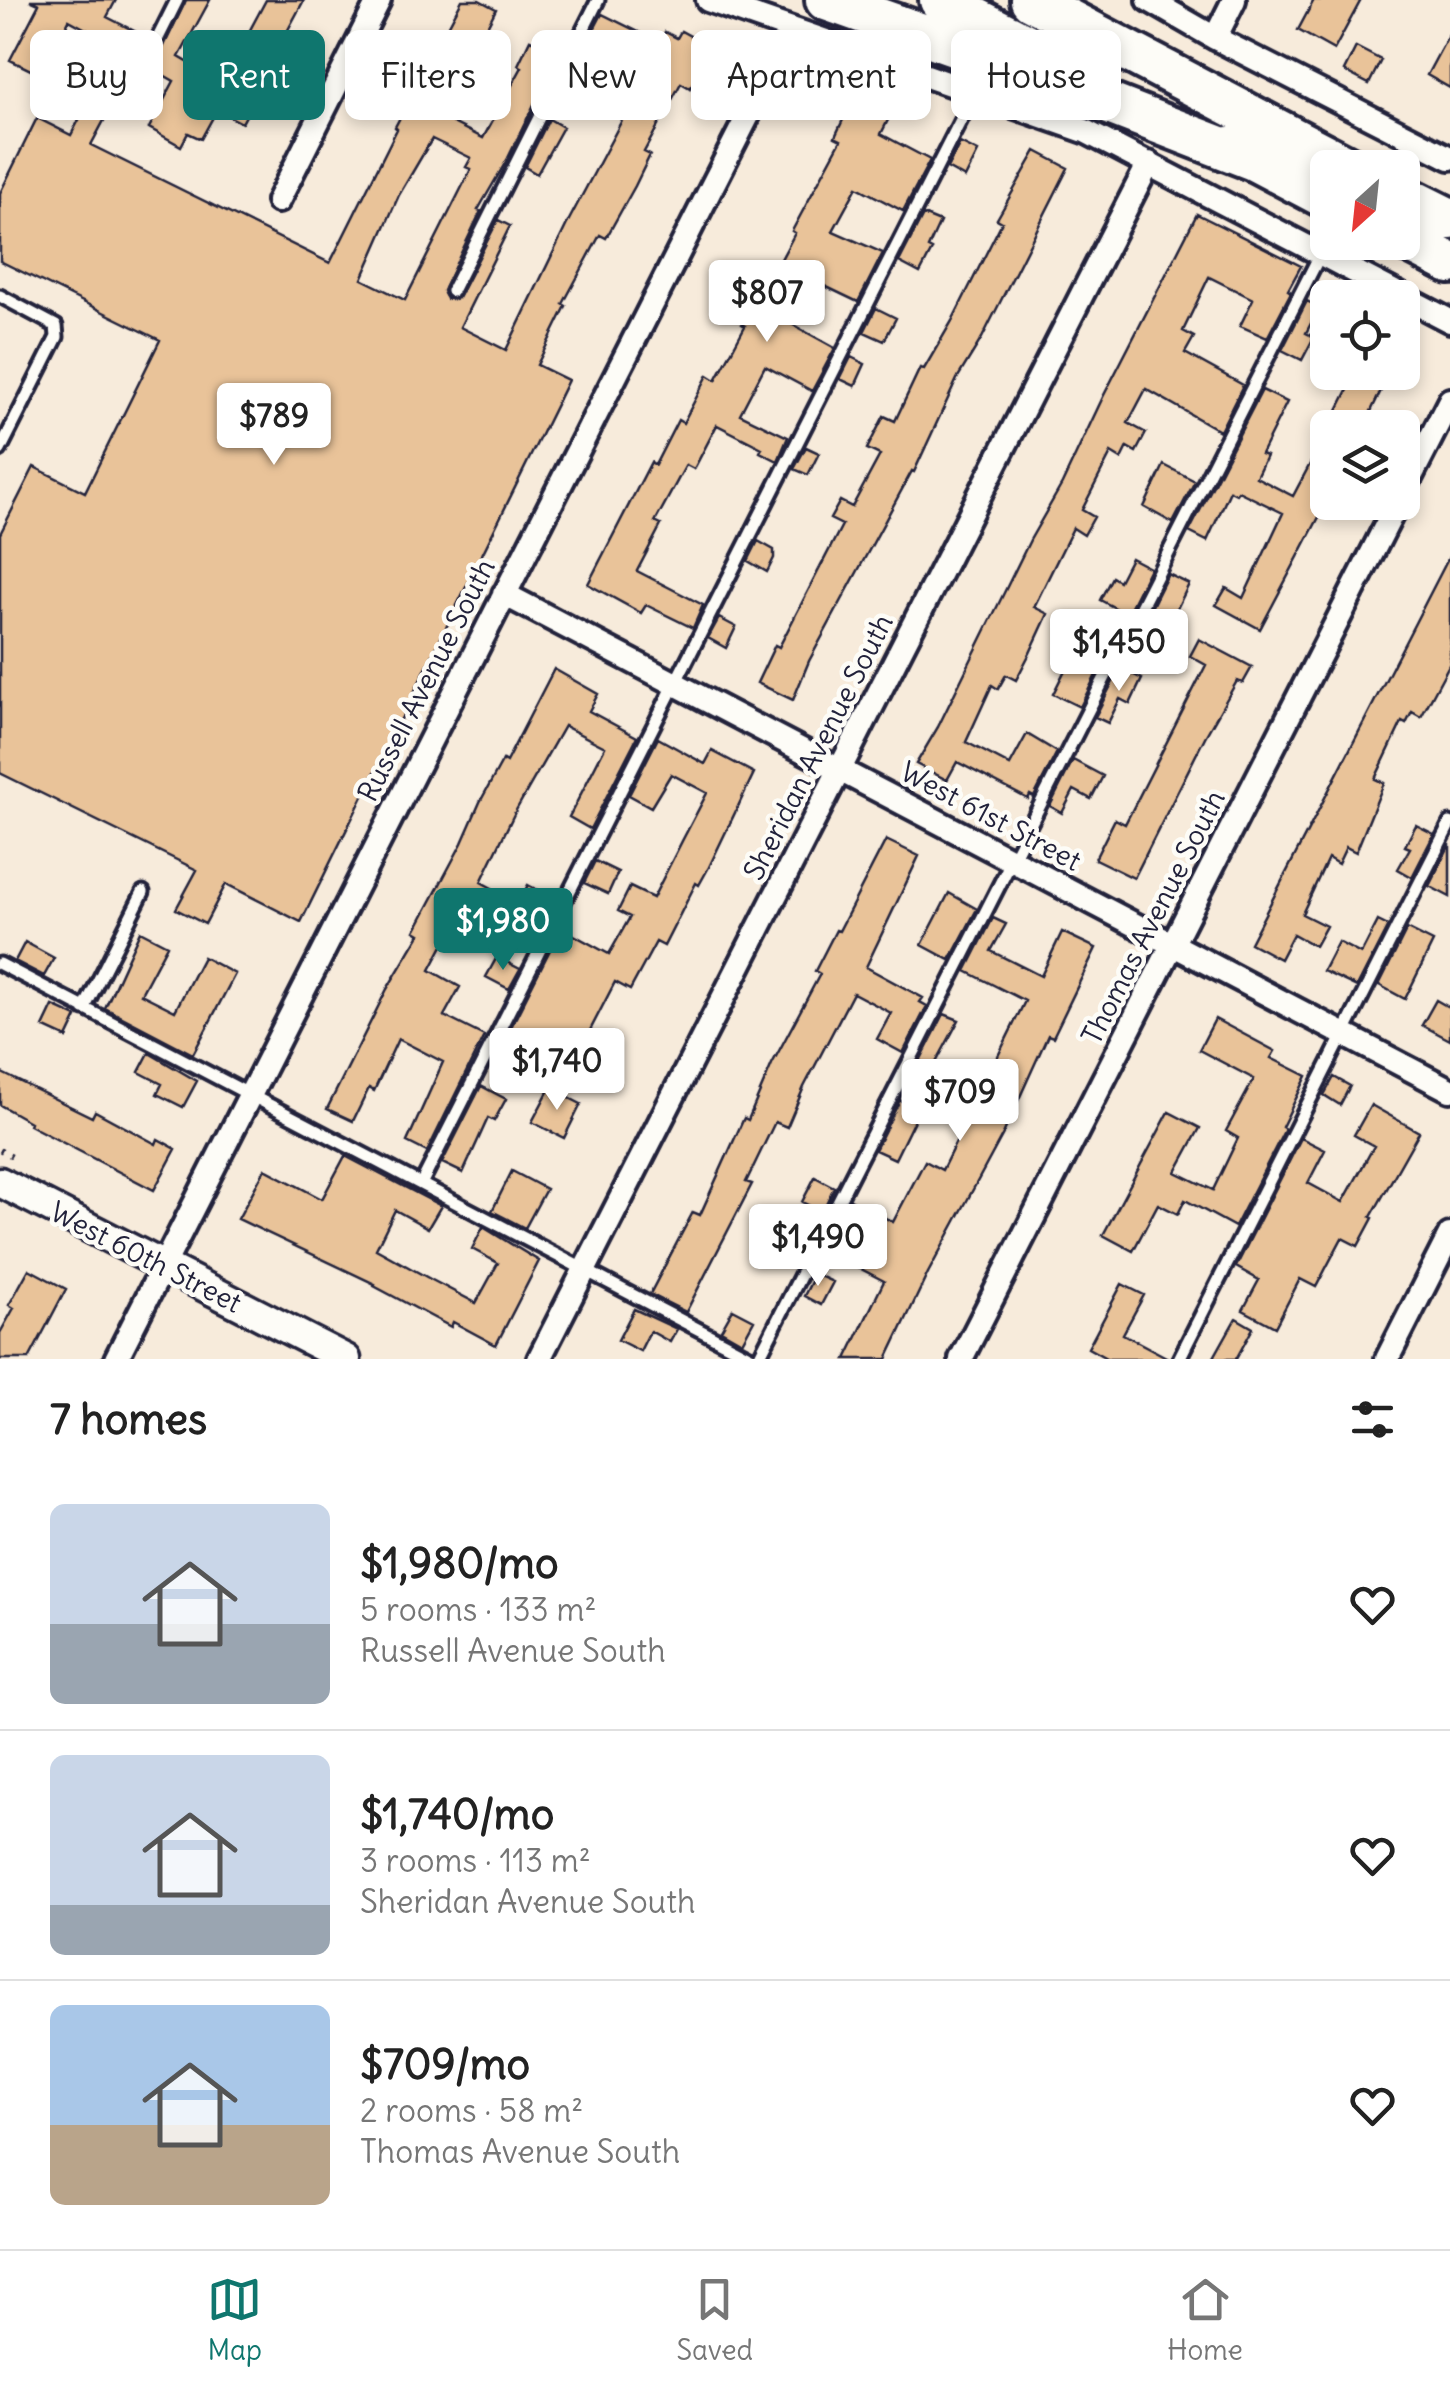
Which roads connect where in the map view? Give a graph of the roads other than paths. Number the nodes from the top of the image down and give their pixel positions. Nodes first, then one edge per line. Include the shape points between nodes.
1 (177, 0) edge
2 (379, 0) edge
3 (598, 0) edge
4 (708, 0) edge
5 (826, 0) edge
6 (940, 0) edge
7 (1031, 0) edge
8 (1078, 0) edge
9 (1149, 0) edge
10 (1234, 0) edge
11 (792, 29) junction
12 (162, 30) edge
13 (1215, 38) junction
14 (951, 84) edge
15 (961, 120) edge
16 (1054, 120) edge
17 (1257, 141) junction
18 (1310, 156) edge
19 (1450, 158) edge
20 (1149, 163) junction
21 (1310, 184) edge
22 (278, 202) dead end
23 (1420, 204) edge
24 (1450, 220) edge
25 (1310, 246) edge
26 (1420, 247) edge
27 (1317, 260) edge
28 (1336, 260) edge
29 (1450, 263) edge
30 (452, 291) dead end
31 (0, 296) edge
32 (1450, 321) edge
33 (1450, 400) edge
34 (0, 450) edge
35 (1420, 459) edge
36 (1389, 520) edge
37 (504, 594) junction
38 (675, 682) junction
39 (840, 770) junction
40 (1450, 822) edge
41 (1009, 861) junction
42 (142, 892) dead end
43 (1173, 945) junction
44 (0, 964) edge
45 (84, 1009) junction
46 (1342, 1032) junction
47 (1450, 1090) edge
48 (248, 1096) junction
49 (0, 1182) edge
50 (422, 1184) junction
51 (1450, 1235) edge
52 (162, 1266) junction
53 (583, 1270) junction
54 (116, 1359) edge
55 (346, 1359) edge
56 (539, 1359) edge
57 (757, 1359) edge
58 (961, 1359) edge
59 (1178, 1359) edge
60 (1387, 1359) edge

1 - 12 lane
2 - 22 street
3 - 30 lane
4 - 11 street
5 - 17 highway
6 - 17 highway
7 - 17 highway
8 - 17 highway
9 - 13 street
10 - 13 street
11 - 14 street
11 - 37 street, Russell Avenue South
13 - 19 street
15 - 38 lane
16 - 20 street
17 - 18 highway
17 - 21 highway
20 - 25 street
20 - 39 street, Sheridan Avenue South
23 - 24 highway
26 - 29 highway
27 - 41 lane
28 - 32 street
31 - 34 lane via 56,326 56,337
33 - 35 street
36 - 43 street, Thomas Avenue South
37 - 38 street, West 61st Street
37 - 48 street, Russell Avenue South
38 - 39 street, West 61st Street
38 - 50 lane
39 - 41 street, West 61st Street
39 - 53 street, Sheridan Avenue South
40 - 46 lane
41 - 43 street, West 61st Street
41 - 57 lane
42 - 45 lane
43 - 46 street, West 61st Street
43 - 58 street, Thomas Avenue South
44 - 45 lane
45 - 48 lane
46 - 47 street, West 61st Street
46 - 59 lane
48 - 50 lane
48 - 52 street, Russell Avenue South
49 - 52 street, West 60th Street
50 - 53 lane
51 - 60 street
52 - 54 street, Russell Avenue South
52 - 55 street, West 60th Street
53 - 56 street, Sheridan Avenue South
53 - 57 lane

